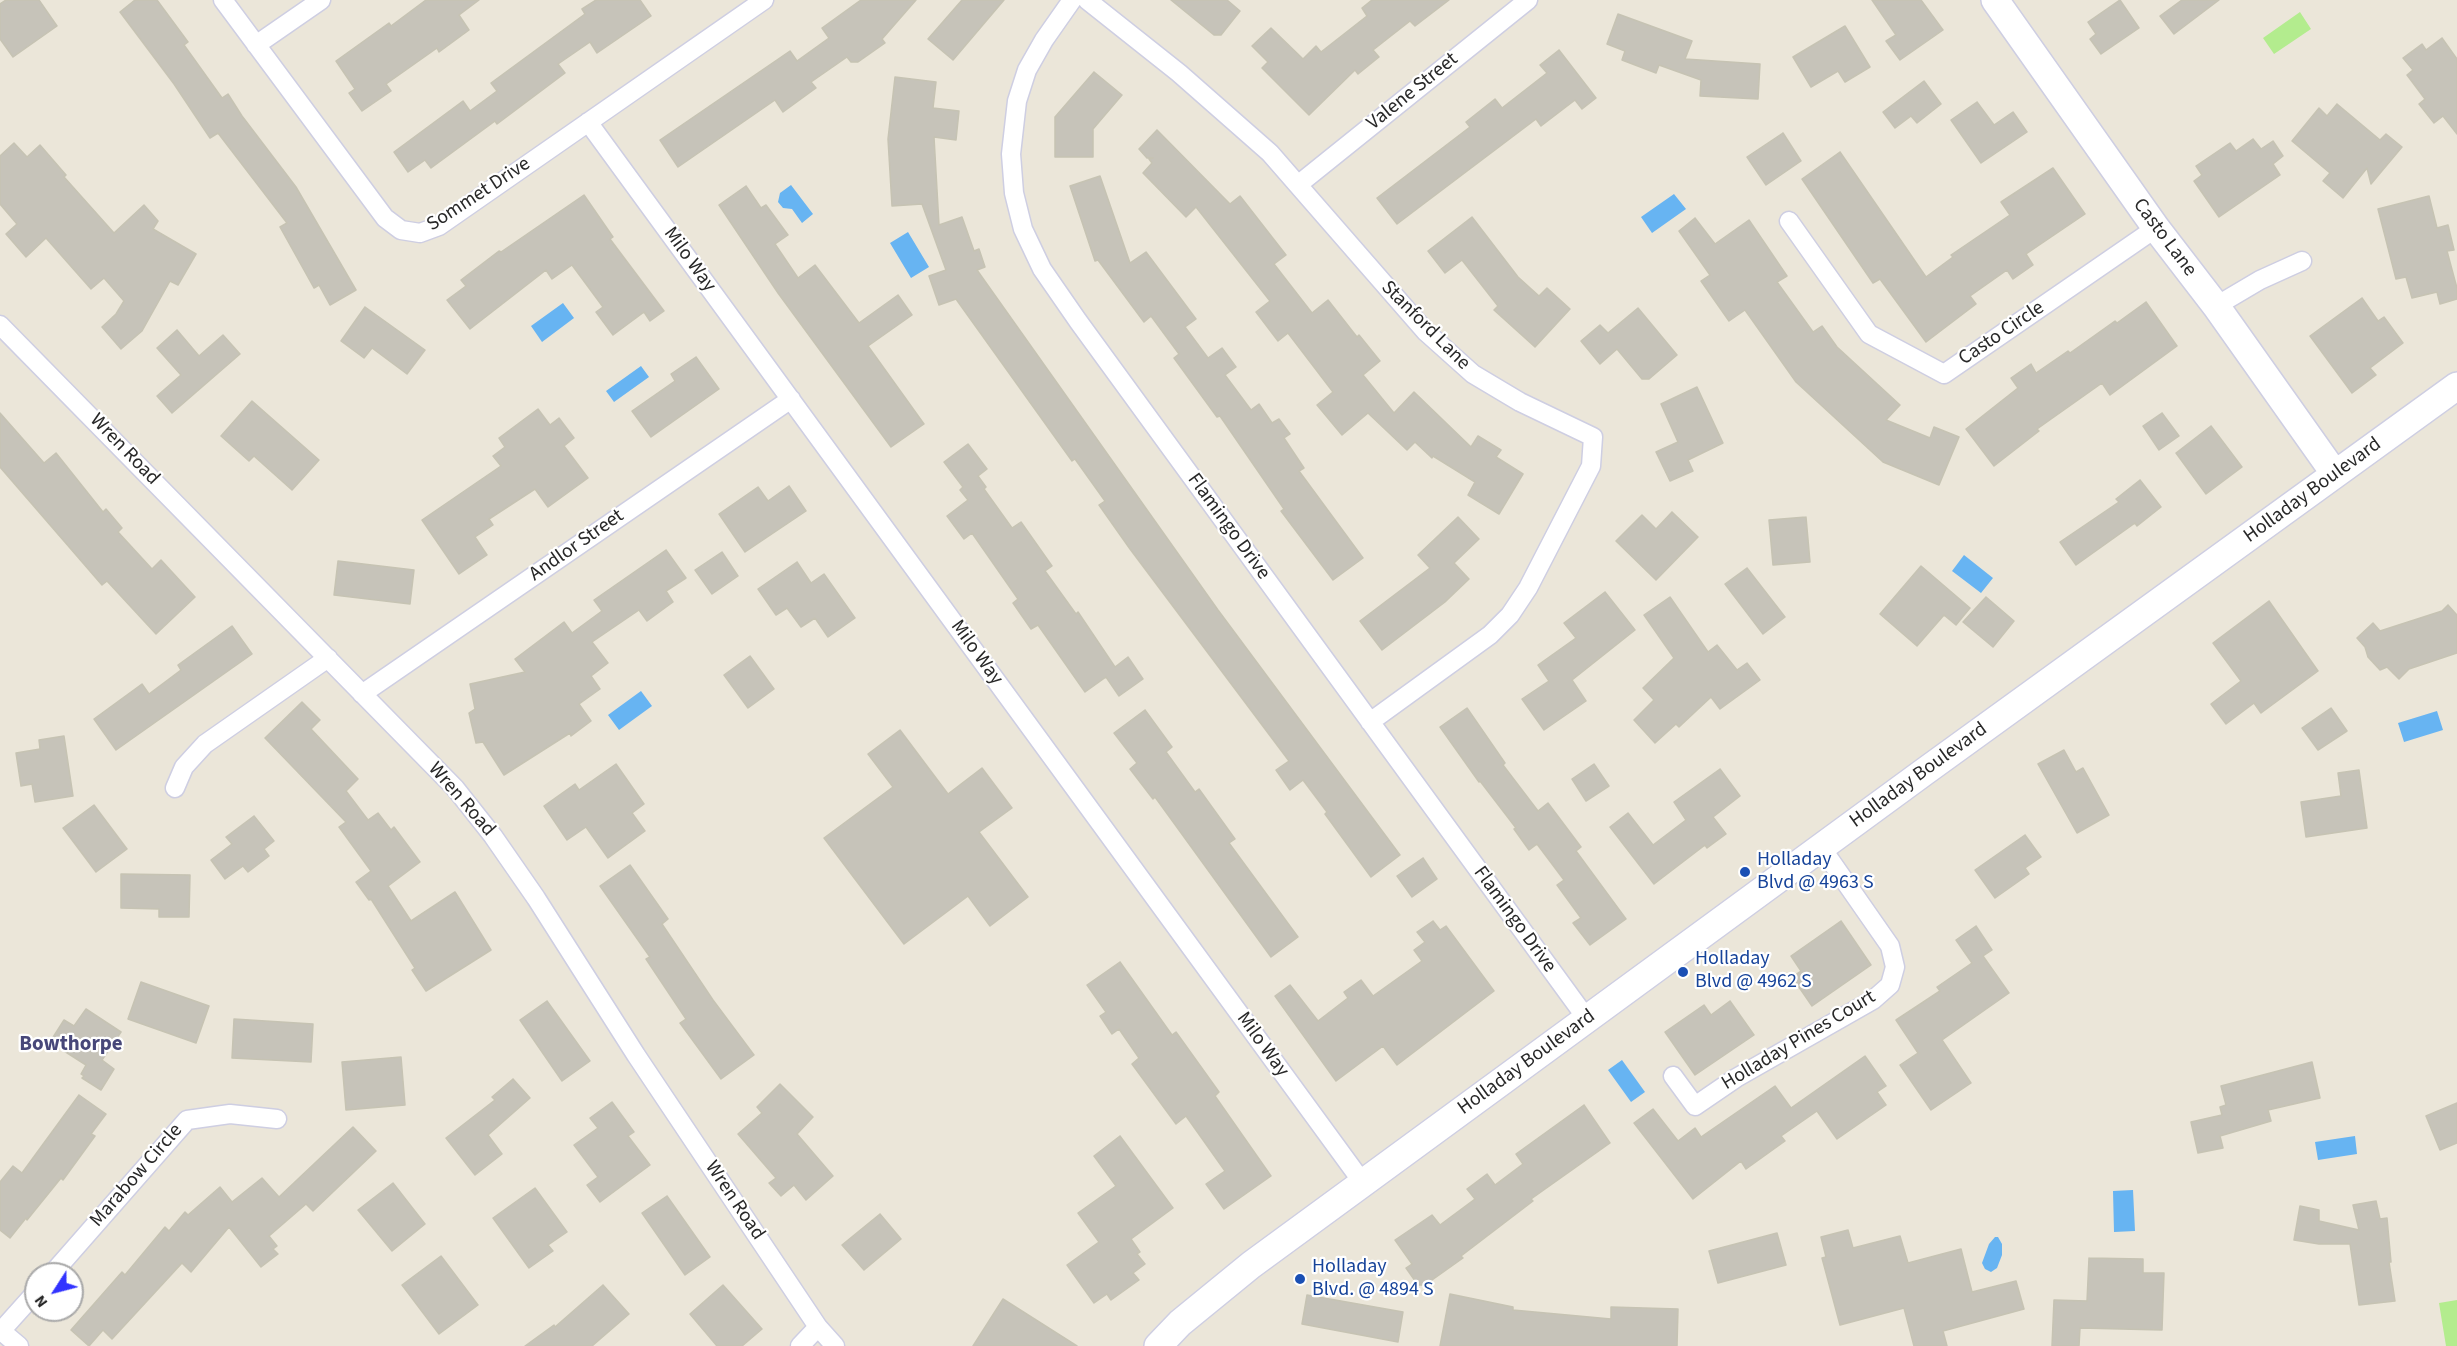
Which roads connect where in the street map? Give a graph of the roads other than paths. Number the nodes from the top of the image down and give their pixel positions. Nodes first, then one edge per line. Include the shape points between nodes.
1 (223, 0) edge
2 (321, 0) edge
3 (764, 0) edge
4 (1072, 0) edge
5 (1087, 0) edge
6 (1528, 0) edge
7 (1995, 0) edge
8 (256, 45) junction
9 (588, 122) junction
10 (1299, 184) junction
11 (1789, 221) dead end
12 (2156, 228) junction
13 (2302, 261) dead end
14 (2216, 306) junction
15 (0, 325) edge
16 (2457, 387) edge
17 (791, 399) junction
18 (2335, 474) junction
19 (328, 658) junction
20 (363, 694) junction
21 (1371, 722) junction
22 (175, 788) dead end
23 (1821, 848) junction
24 (1587, 1019) junction
25 (1673, 1076) dead end
26 (277, 1119) dead end
27 (1363, 1183) junction
28 (63, 1262) edge
29 (24, 1305) edge
30 (819, 1326) junction
31 (1, 1331) edge
32 (19, 1346) edge
33 (800, 1346) edge
34 (835, 1346) edge
35 (1159, 1346) edge

1 - 8 street, Sommet Drive
2 - 8 street
3 - 9 street, Sommet Drive
4 - 21 street, Flamingo Drive via 1027,70 1017,101 1011,154 1014,193 1023,229 1042,269 1078,321
5 - 10 street, Stanford Lane via 1179,73 1270,153
6 - 10 street, Valene Street
7 - 12 main road, Casto Lane
8 - 9 street, Sommet Drive via 386,218 410,233 439,226
9 - 17 street, Milo Way
10 - 21 street, Stanford Lane via 1387,290 1473,374 1593,437 1591,466 1510,615 1490,635
11 - 12 street, Casto Circle via 1869,334 1944,374
12 - 14 main road, Casto Lane
13 - 14 street
14 - 18 main road, Casto Lane
15 - 19 street, Wren Road
16 - 18 main road, Holladay Boulevard
17 - 20 street, Andlor Street
17 - 27 street, Milo Way
18 - 23 main road, Holladay Boulevard
19 - 20 street, Wren Road
19 - 22 street via 205,744 184,767
20 - 30 street, Wren Road via 455,788 493,836
21 - 24 street, Flamingo Drive
23 - 24 main road, Holladay Boulevard
23 - 25 street, Holladay Pines Court via 1890,946 1895,967 1890,985 1873,1000 1754,1067 1695,1106
24 - 27 main road, Holladay Boulevard
26 - 28 street, Marabow Circle via 230,1114 187,1120
27 - 35 main road, Holladay Boulevard via 1233,1279
29 - 31 street
30 - 33 street
30 - 34 street, Wren Road
31 - 32 street

